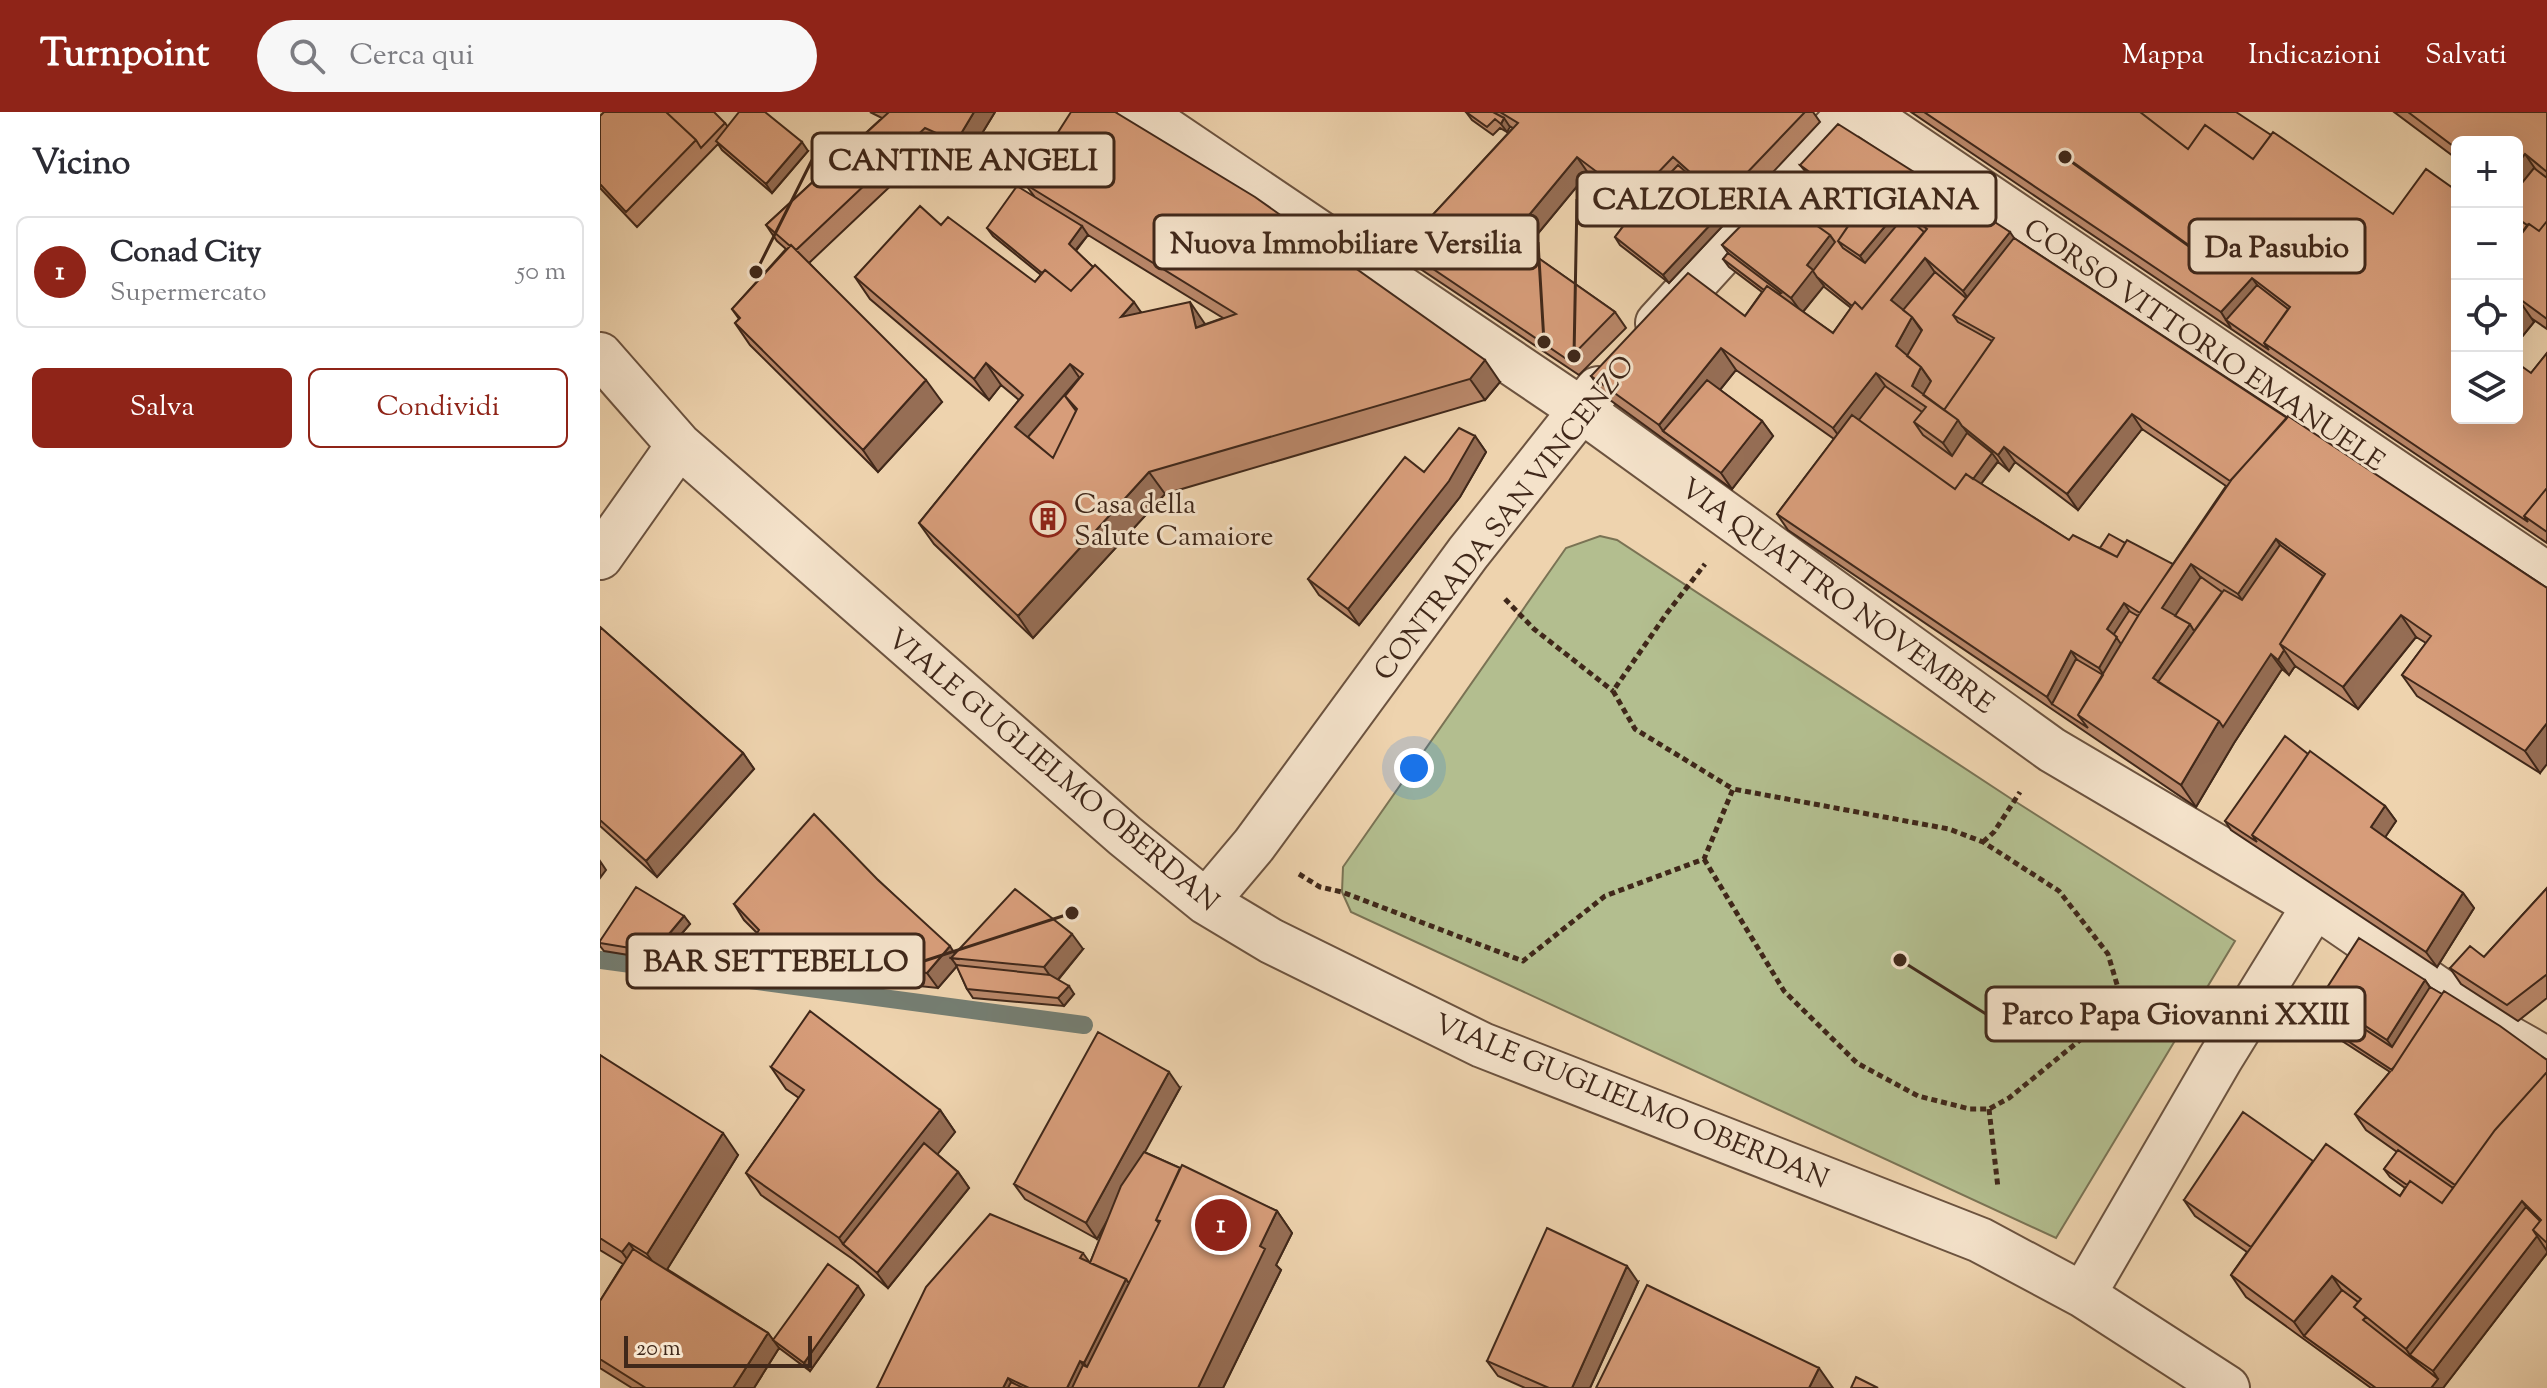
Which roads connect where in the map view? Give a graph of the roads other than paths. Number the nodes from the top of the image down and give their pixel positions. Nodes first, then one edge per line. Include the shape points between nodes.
1 (1140, 112) edge
2 (1850, 112) edge
3 (1863, 112) edge
4 (600, 355) edge
5 (1580, 409) junction
6 (679, 445) junction
7 (600, 557) edge
8 (2547, 575) edge
9 (1206, 902) junction
10 (2315, 905) junction
11 (2546, 1057) edge
12 (2083, 1295) junction
13 (2227, 1388) edge

1 - 5 street, VIA QUATTRO NOVEMBRE
2 - 5 street, CONTRADA SAN VINCENZO
3 - 8 street, CORSO VITTORIO EMANUELE
4 - 6 street, VIALE GUGLIELMO OBERDAN
5 - 9 street, CONTRADA SAN VINCENZO
5 - 10 street, VIA QUATTRO NOVEMBRE via 2052,750
6 - 7 street
6 - 9 street, VIALE GUGLIELMO OBERDAN
9 - 12 street, VIALE GUGLIELMO OBERDAN via 1271,941 1482,1045 1980,1240
10 - 11 street, VIA QUATTRO NOVEMBRE via 2510,1039
10 - 12 street
12 - 13 street, VIALE GUGLIELMO OBERDAN

